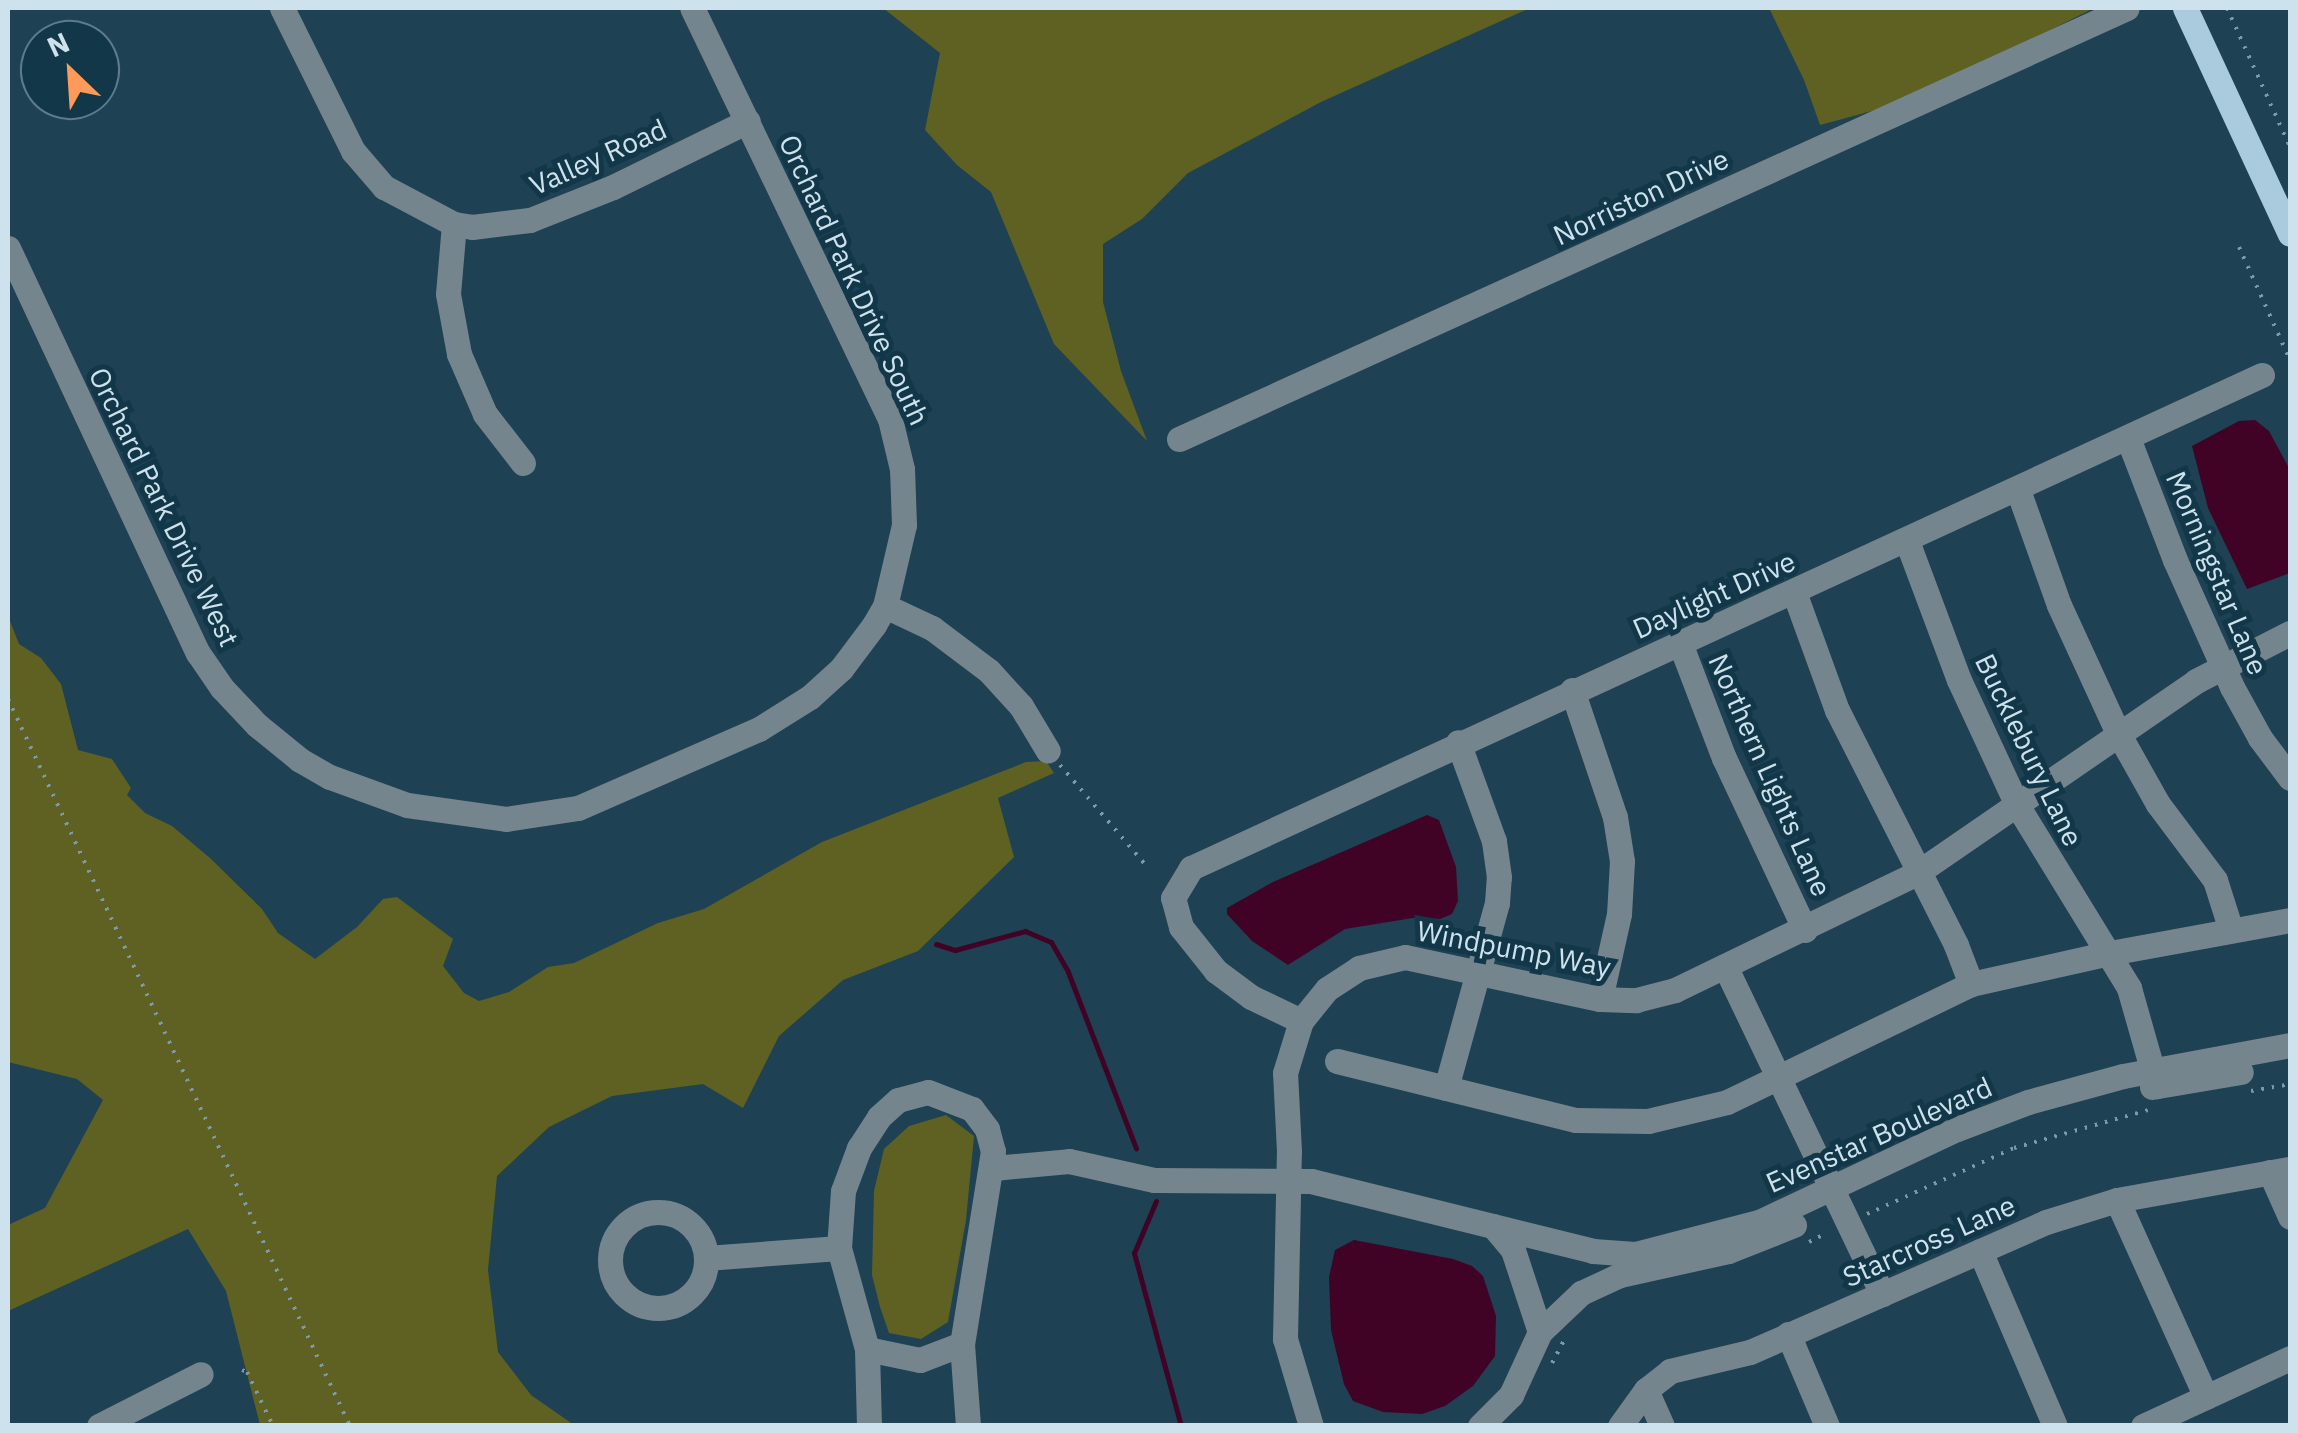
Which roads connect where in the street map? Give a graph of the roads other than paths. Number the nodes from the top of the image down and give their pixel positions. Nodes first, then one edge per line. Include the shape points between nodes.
1 (282, 8) edge
2 (692, 8) edge
3 (2127, 8) edge
4 (2184, 8) edge
5 (748, 121) junction
6 (454, 224) junction
7 (2290, 234) edge
8 (8, 248) edge
9 (2262, 375) dead end
10 (2128, 438) junction
11 (1179, 440) dead end
12 (523, 464) dead end
13 (2018, 490) junction
14 (1907, 541) junction
15 (1794, 592) junction
16 (884, 606) junction
17 (2290, 633) edge
18 (1680, 643) junction
19 (2222, 665) junction
20 (1572, 690) junction
21 (2118, 733) junction
22 (1458, 742) junction
23 (1048, 751) road end
24 (2290, 778) edge
25 (2017, 805) junction
26 (1917, 873) junction
27 (2290, 920) edge
28 (1806, 930) junction
29 (2231, 930) junction
30 (2110, 953) junction
31 (1725, 966) junction
32 (1478, 970) junction
33 (1971, 984) junction
34 (1600, 999) junction
35 (1301, 1021) junction
36 (2290, 1045) edge
37 (1338, 1060) dead end
38 (2290, 1063) edge
39 (1778, 1080) junction
40 (1446, 1088) junction
41 (2156, 1088) junction
42 (994, 1168) junction
43 (2280, 1170) edge
44 (1286, 1178) junction
45 (2118, 1200) junction
46 (1839, 1206) junction
47 (2290, 1216) edge
48 (1492, 1226) junction
49 (839, 1248) junction
50 (1980, 1251) junction
51 (706, 1258) dead end
52 (1882, 1294) junction
53 (1540, 1332) junction
54 (1788, 1334) junction
55 (962, 1344) junction
56 (866, 1350) junction
57 (2290, 1358) edge
58 (201, 1374) dead end
59 (1646, 1390) junction
60 (2206, 1397) junction
61 (99, 1426) edge
62 (869, 1426) edge
63 (968, 1426) edge
64 (1311, 1426) edge
65 (1480, 1426) edge
66 (1620, 1426) edge
67 (1662, 1426) edge
68 (1827, 1426) edge
69 (2056, 1426) edge
70 (2143, 1426) edge

1 - 6 street, Valley Road via 353,151 384,187
2 - 5 street, Orchard Park Drive South
3 - 11 street, Norriston Drive
4 - 7 main road
5 - 6 street, Valley Road via 530,220
5 - 16 street, Orchard Park Drive South via 894,434 904,526
6 - 12 street via 448,294 459,354 485,414
8 - 16 street, Orchard Park Drive West via 198,653 269,736 350,788 417,807 496,818 578,808 700,758 794,708 858,649
9 - 10 street, Daylight Drive
10 - 13 street, Daylight Drive
10 - 19 street, Morningstar Lane
13 - 14 street, Daylight Drive
13 - 21 street via 2059,604
14 - 15 street, Daylight Drive
14 - 25 street, Bucklebury Lane via 1958,680
15 - 18 street, Daylight Drive
15 - 26 street via 1837,710
16 - 23 street via 932,628 989,671
17 - 19 street, Windpump Way
18 - 20 street, Daylight Drive
18 - 28 street, Northern Lights Lane via 1724,758
19 - 21 street, Windpump Way
19 - 24 street, Morningstar Lane via 2250,722
20 - 22 street, Daylight Drive
20 - 34 street via 1615,817 1622,861 1619,914
21 - 25 street, Windpump Way
21 - 29 street via 2149,790 2215,880
22 - 32 street via 1498,858 1497,903
22 - 35 street, Daylight Drive via 1168,864 1181,927 1216,971
25 - 26 street, Windpump Way
25 - 30 street, Bucklebury Lane
26 - 28 street, Windpump Way
26 - 33 street
27 - 29 street
28 - 31 street, Windpump Way
29 - 30 street
30 - 33 street
30 - 41 street, Bucklebury Lane via 2138,1010
31 - 34 street, Windpump Way via 1654,996
31 - 39 street
32 - 34 street, Windpump Way
32 - 35 street, Windpump Way via 1422,957 1374,962 1328,989
32 - 40 street
33 - 39 street
35 - 44 street, Windpump Way via 1285,1074
36 - 41 street, Evenstar Boulevard
37 - 40 street
38 - 41 street, Evenstar Boulevard
39 - 40 street via 1726,1102 1648,1121 1576,1120
39 - 46 street
41 - 46 street, Evenstar Boulevard via 2016,1124
42 - 44 street, Evenstar Boulevard via 1069,1161 1154,1180
42 - 49 street via 988,1129 972,1110 928,1092 898,1100 868,1132 848,1173
42 - 55 street
43 - 45 street, Starcross Lane
43 - 47 street
44 - 48 street, Evenstar Boulevard
44 - 64 street, Windpump Way via 1285,1339
45 - 50 street, Starcross Lane
45 - 60 street
46 - 48 street, Evenstar Boulevard via 1634,1254
46 - 52 street
46 - 53 street, Evenstar Boulevard via 1750,1244 1602,1282 1569,1302
48 - 53 street via 1513,1250
49 - 51 street
49 - 56 street
50 - 52 street, Starcross Lane
50 - 69 street
52 - 54 street, Starcross Lane
53 - 65 street, Evenstar Boulevard via 1511,1395
54 - 59 street, Starcross Lane via 1750,1352 1670,1371
54 - 68 street
55 - 56 street via 920,1360
55 - 63 street
56 - 62 street
57 - 60 street
58 - 61 street
59 - 66 street, Starcross Lane
59 - 67 street
60 - 70 street

